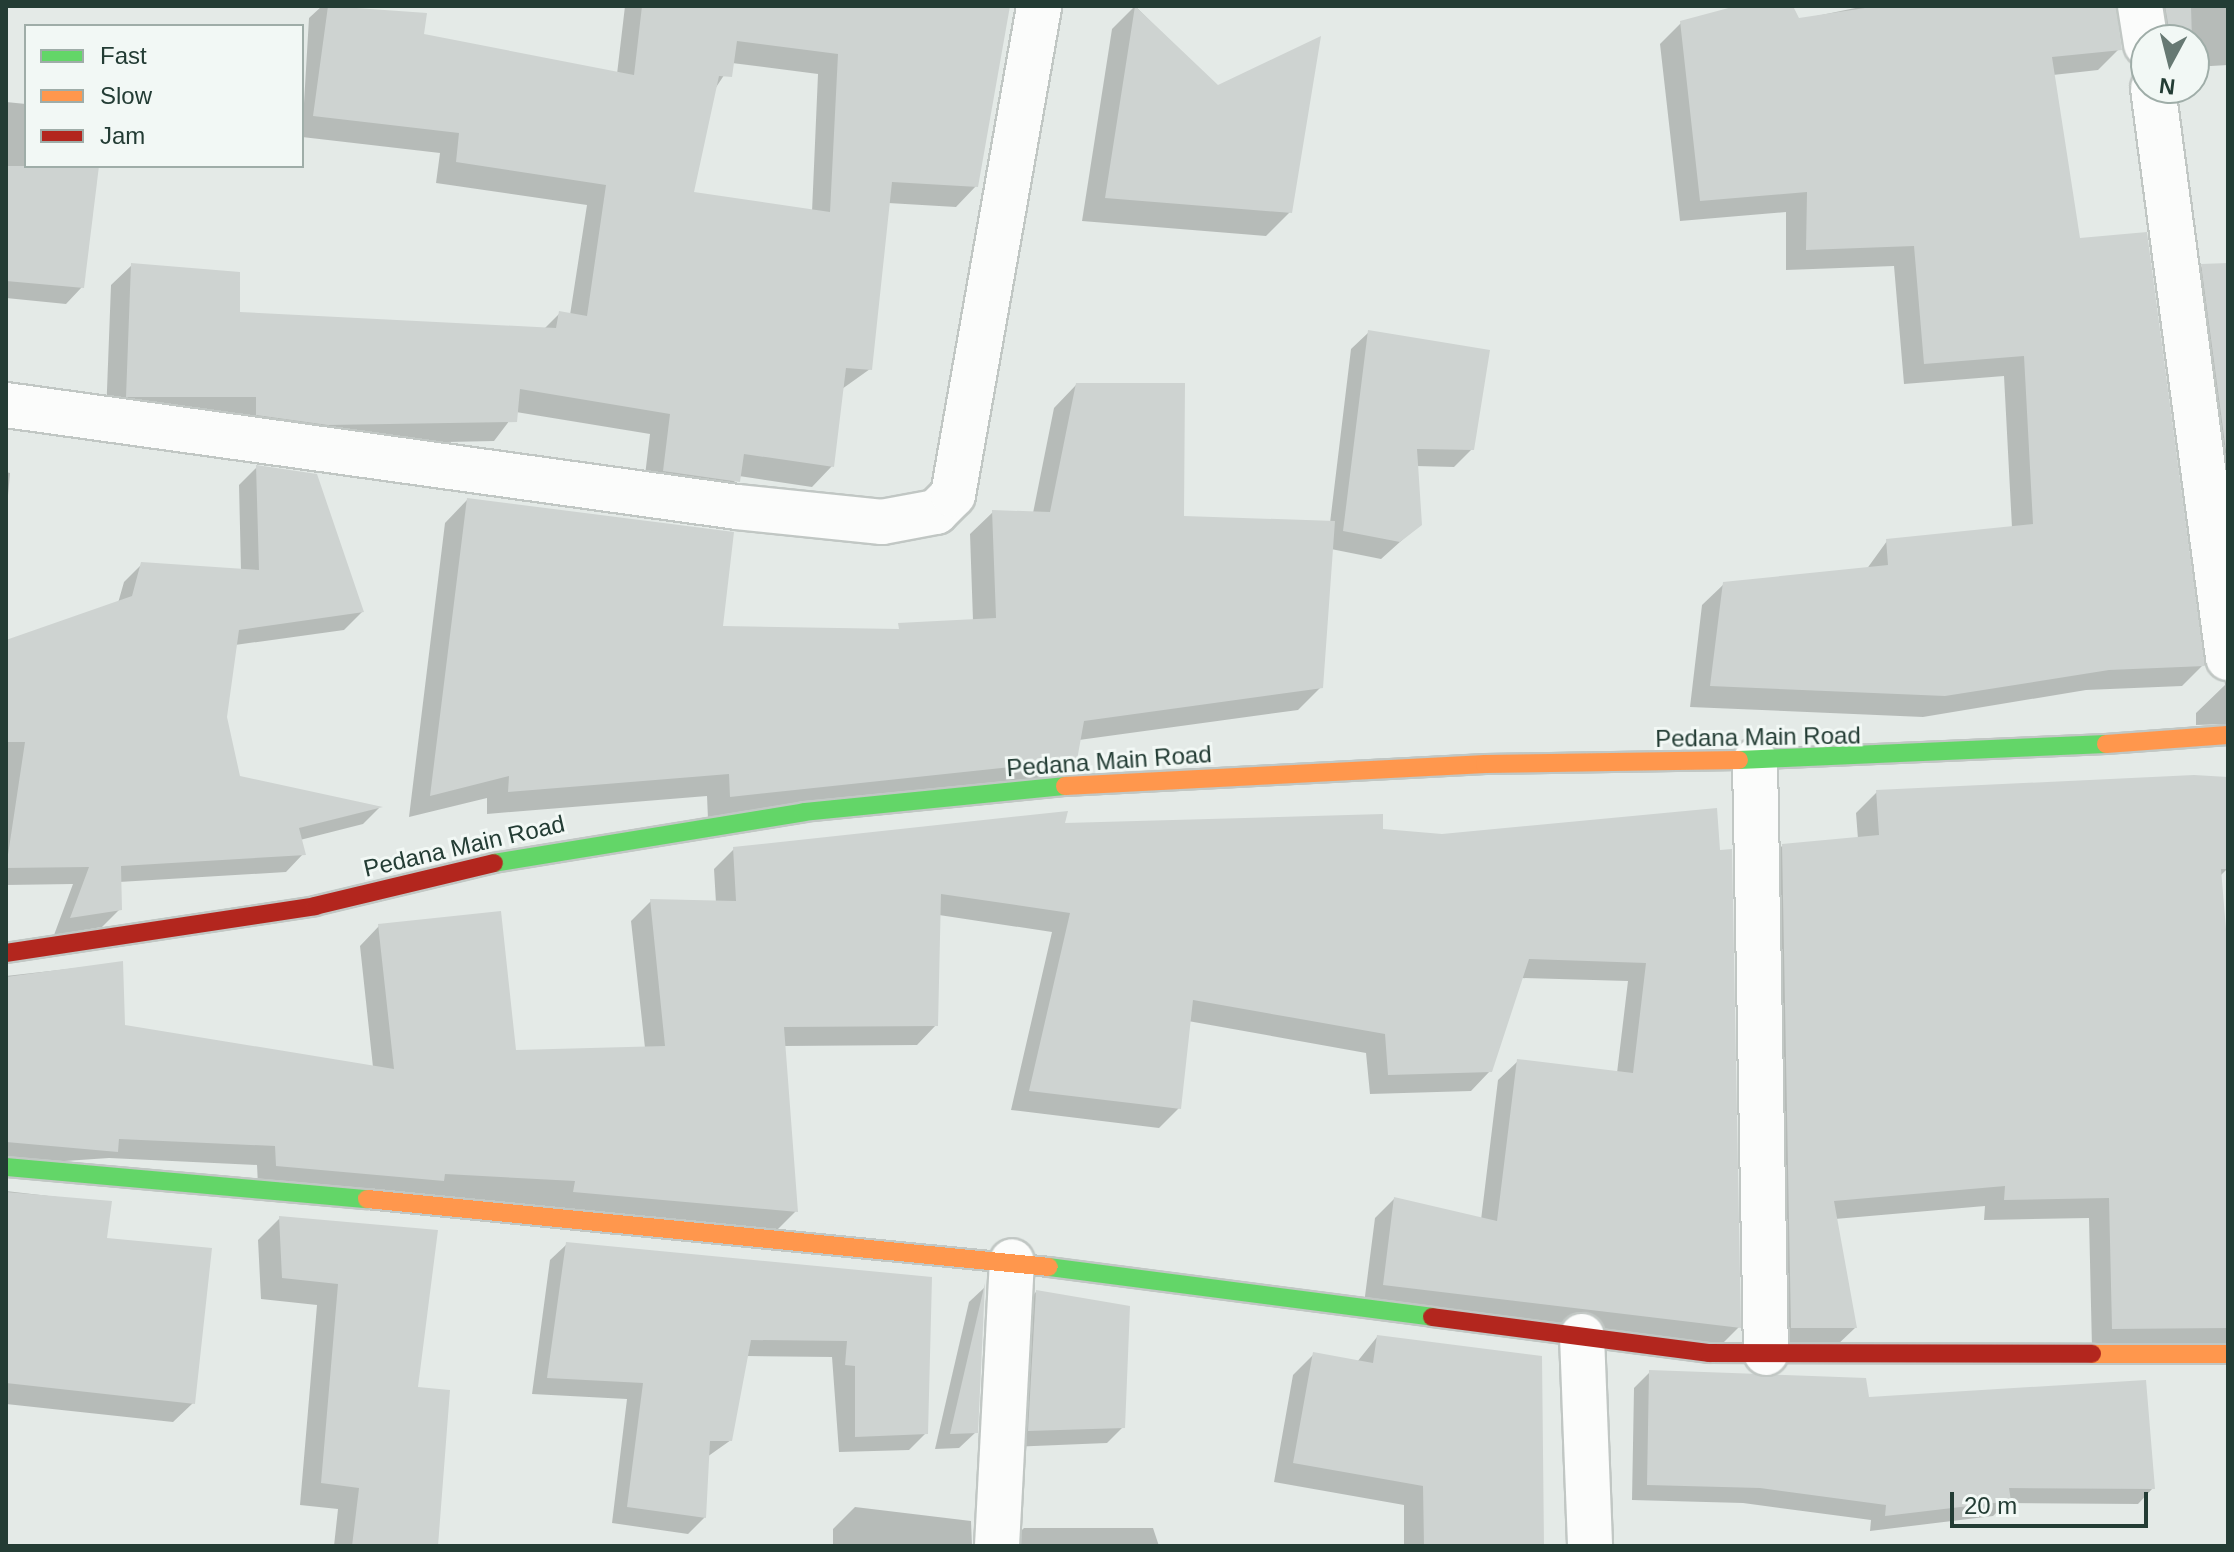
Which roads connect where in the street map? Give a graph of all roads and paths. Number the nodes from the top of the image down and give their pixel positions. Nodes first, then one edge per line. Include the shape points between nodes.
1 (1039, 6) edge
2 (2155, 104) edge
3 (6, 405) edge
4 (2228, 658) edge
5 (2228, 735) edge
6 (1755, 761) junction
7 (6, 953) edge
8 (6, 1167) edge
9 (1012, 1261) junction
10 (1582, 1336) junction
11 (1766, 1353) junction
12 (2228, 1354) edge
13 (997, 1546) edge
14 (1590, 1546) edge

1 - 3 street via 953,495 936,512 882,522 737,507
2 - 4 street
5 - 6 street, Pedana Main Road via 1911,758
6 - 7 street, Pedana Main Road via 1116,781 804,812 559,847 315,906
6 - 11 street
8 - 9 street
9 - 10 street
9 - 13 street
10 - 11 street
10 - 14 street
11 - 12 street

